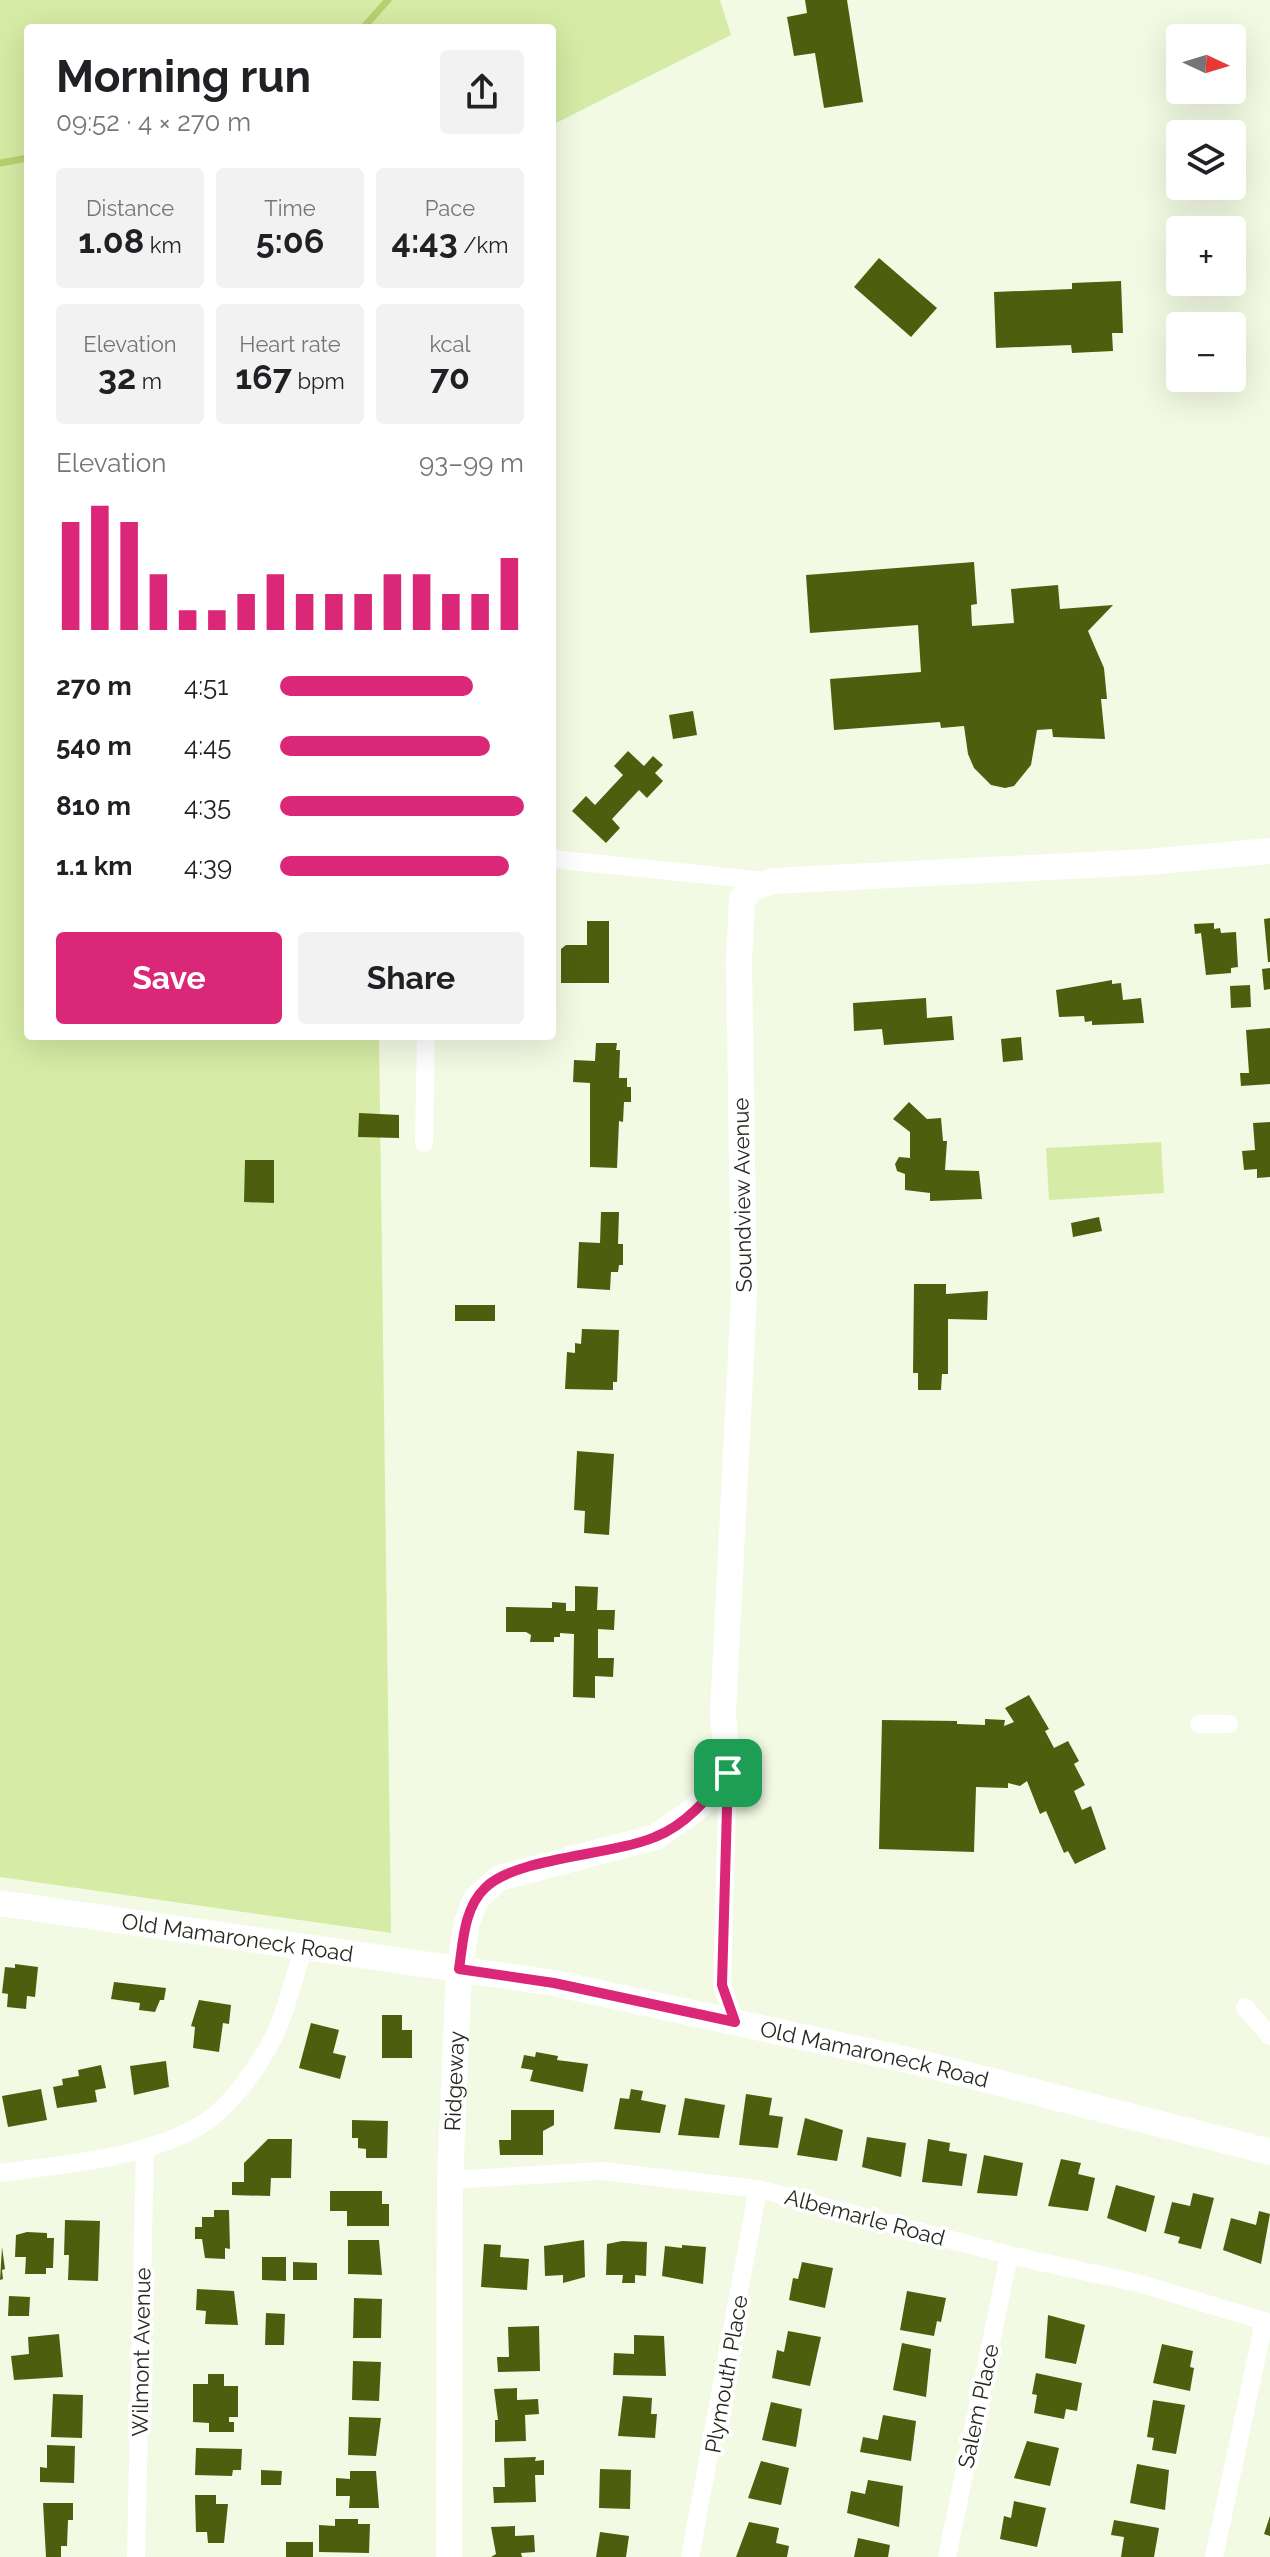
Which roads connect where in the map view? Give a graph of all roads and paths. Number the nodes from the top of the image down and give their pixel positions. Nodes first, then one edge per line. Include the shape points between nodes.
1 (1270, 851) edge
2 (556, 859) edge
3 (773, 881) junction
4 (426, 1040) edge
5 (424, 1143) dead end
6 (1199, 1724) dead end
7 (1229, 1724) dead end
8 (728, 1773) junction
9 (0, 1903) edge
10 (304, 1946) junction
11 (459, 1969) junction
12 (1245, 2007) dead end
13 (735, 2022) junction
14 (1270, 2036) edge
15 (145, 2148) junction
16 (1270, 2152) edge
17 (0, 2173) edge
18 (450, 2180) junction
19 (758, 2189) junction
20 (1009, 2255) junction
21 (1267, 2322) edge
22 (136, 2557) edge
23 (449, 2557) edge
24 (690, 2557) edge
25 (947, 2557) edge
26 (1214, 2557) edge

1 - 3 street
2 - 3 street
3 - 8 street, Soundview Avenue via 742,899 744,1295 723,1713
4 - 5 street
6 - 7 street
8 - 11 street, Ridgeway via 697,1808 656,1837 513,1872 486,1887 467,1923
8 - 13 street, Soundview Avenue via 722,1985
9 - 10 street, Old Mamaroneck Road
10 - 11 street, Old Mamaroneck Road
10 - 15 street via 278,2025 246,2080 209,2120
11 - 13 street, Old Mamaroneck Road via 554,1983
11 - 18 street, Ridgeway
12 - 14 street
13 - 16 street, Old Mamaroneck Road via 928,2064
15 - 17 street
15 - 22 street, Wilmont Avenue
18 - 19 street, Albemarle Road via 602,2171
18 - 23 street, Ridgeway
19 - 20 street, Albemarle Road
19 - 24 street, Plymouth Place
20 - 21 street, Albemarle Road via 1138,2283
20 - 25 street, Salem Place
21 - 26 street

